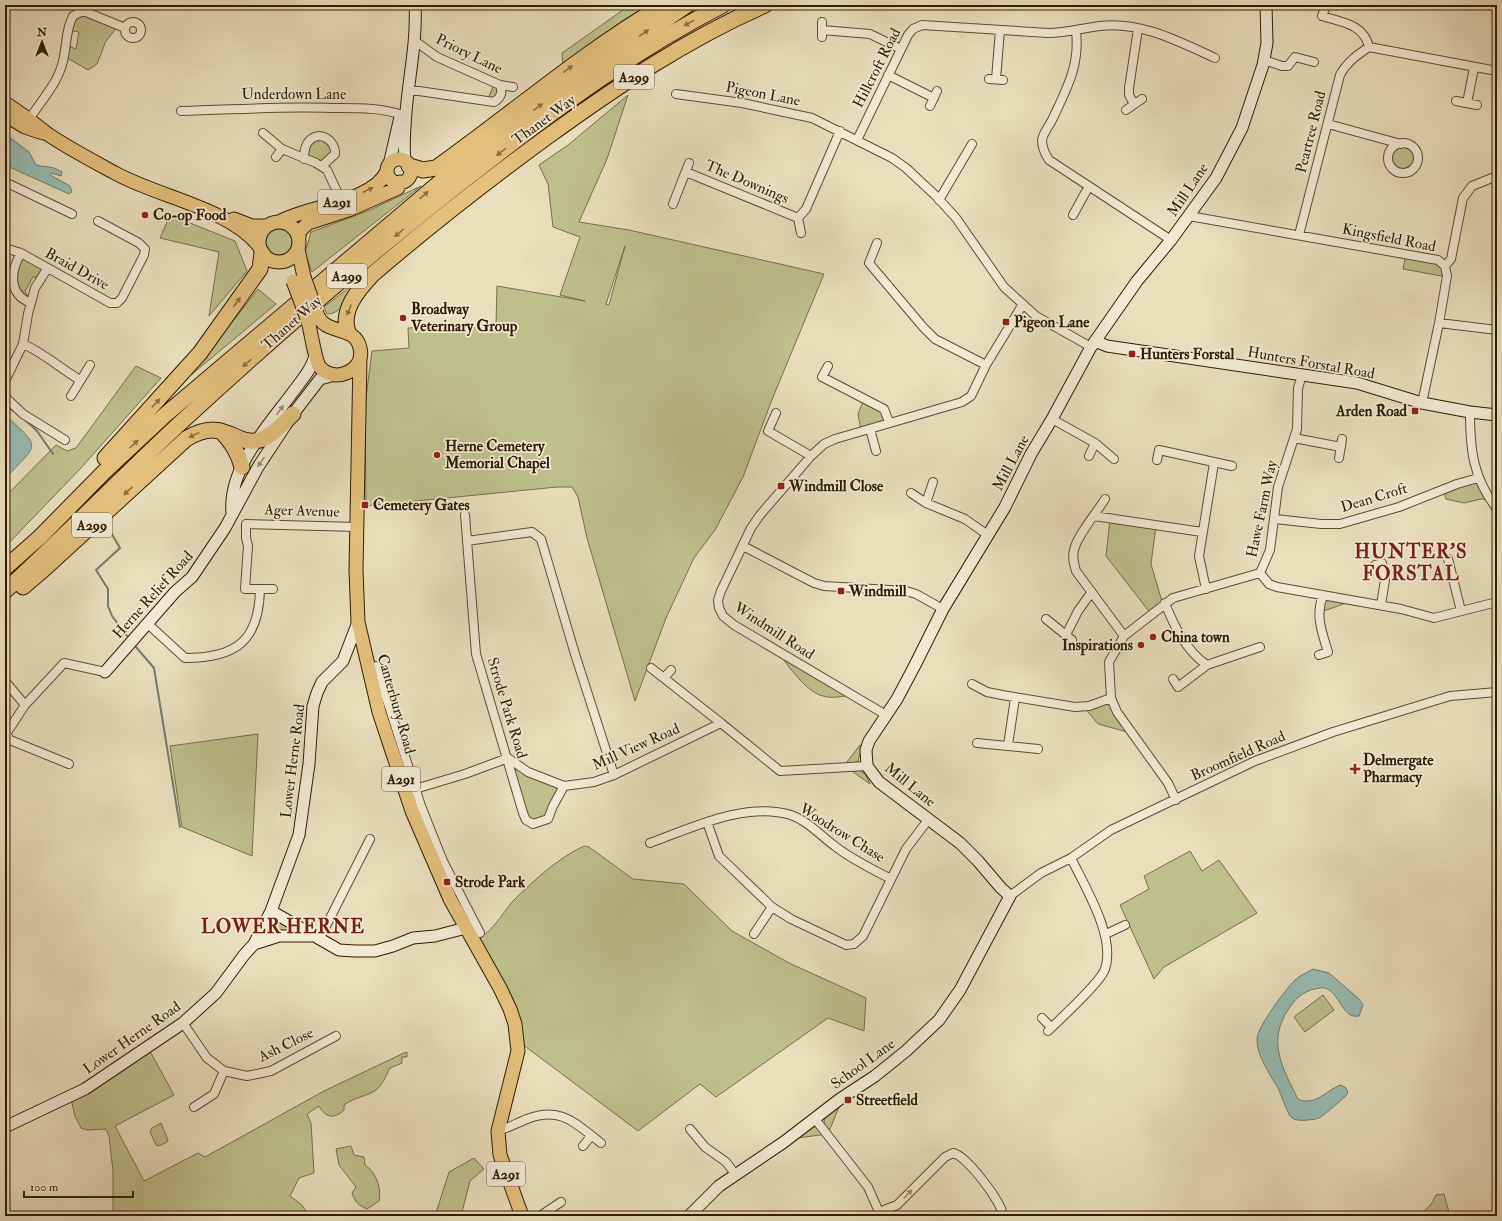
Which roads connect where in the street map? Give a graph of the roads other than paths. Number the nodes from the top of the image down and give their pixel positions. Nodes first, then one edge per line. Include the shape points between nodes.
1 (415, 5) edge
2 (664, 5) edge
3 (687, 5) edge
4 (723, 5) edge
5 (765, 5) edge
6 (1266, 5) edge
7 (1326, 6) edge
8 (125, 28) dead end
9 (1138, 29) junction
10 (822, 30) dead end
11 (1000, 30) junction
12 (1076, 31) junction
13 (415, 41) junction
14 (1369, 47) junction
15 (901, 49) junction
16 (1216, 58) dead end
17 (1264, 60) junction
18 (1314, 62) dead end
19 (1474, 68) junction
20 (1497, 71) edge
21 (888, 75) junction
22 (996, 79) dead end
23 (500, 85) junction
24 (513, 87) dead end
25 (408, 91) junction
26 (676, 94) dead end
27 (1142, 99) dead end
28 (1456, 101) dead end
29 (5, 103) edge
30 (1467, 103) junction
31 (1134, 104) junction
32 (1477, 105) dead end
33 (930, 106) dead end
34 (1126, 110) dead end
35 (181, 111) dead end
36 (5, 115) edge
37 (403, 115) junction
38 (27, 123) junction
39 (1328, 124) junction
40 (840, 131) junction
41 (263, 133) dead end
42 (857, 140) junction
43 (972, 144) dead end
44 (1401, 144) dead end
45 (282, 150) junction
46 (276, 157) dead end
47 (304, 159) junction
48 (689, 163) dead end
49 (407, 164) junction
50 (322, 166) junction
51 (388, 168) junction
52 (686, 172) junction
53 (498, 173) junction
54 (1497, 176) edge
55 (400, 182) junction
56 (5, 183) edge
57 (1089, 186) junction
58 (341, 200) junction
59 (940, 200) junction
60 (476, 203) dead end
61 (673, 204) dead end
62 (72, 214) dead end
63 (1073, 215) dead end
64 (1189, 216) junction
65 (224, 218) junction
66 (798, 218) junction
67 (98, 221) dead end
68 (273, 224) junction
69 (801, 233) dead end
70 (1299, 235) junction
71 (1172, 240) junction
72 (298, 243) junction
73 (877, 243) dead end
74 (5, 248) edge
75 (261, 250) junction
76 (21, 253) junction
77 (277, 262) junction
78 (1445, 266) junction
79 (47, 269) junction
80 (299, 279) junction
81 (31, 303) junction
82 (1023, 304) junction
83 (312, 318) junction
84 (1439, 323) junction
85 (1497, 330) edge
86 (342, 331) junction
87 (23, 344) junction
88 (1093, 344) junction
89 (315, 352) junction
90 (360, 358) junction
91 (90, 365) dead end
92 (986, 365) junction
93 (828, 366) dead end
94 (338, 375) junction
95 (1302, 375) junction
96 (80, 380) junction
97 (5, 381) edge
98 (71, 396) dead end
99 (5, 397) edge
100 (359, 401) junction
101 (1422, 403) junction
102 (1470, 412) junction
103 (776, 413) dead end
104 (293, 414) junction
105 (1497, 415) edge
106 (1052, 419) junction
107 (889, 422) junction
108 (870, 429) junction
109 (220, 430) junction
110 (1294, 438) junction
111 (1342, 439) dead end
112 (65, 440) dead end
113 (258, 441) junction
114 (1095, 443) junction
115 (1341, 448) junction
116 (876, 450) dead end
117 (811, 456) junction
118 (1089, 456) dead end
119 (1339, 458) dead end
120 (1114, 459) dead end
121 (1157, 460) dead end
122 (1214, 463) junction
123 (1232, 466) dead end
124 (242, 468) junction
125 (1478, 478) junction
126 (932, 482) dead end
127 (911, 493) dead end
128 (1105, 499) dead end
129 (926, 503) junction
130 (1497, 509) edge
131 (232, 514) junction
132 (465, 515) dead end
133 (1094, 516) junction
134 (1275, 519) junction
135 (357, 527) junction
136 (1202, 532) junction
137 (989, 536) junction
138 (467, 541) junction
139 (742, 546) junction
140 (1448, 559) dead end
141 (1375, 564) dead end
142 (5, 566) edge
143 (1260, 573) junction
144 (260, 589) junction
145 (273, 589) dead end
146 (1206, 589) junction
147 (5, 591) edge
148 (1091, 592) junction
149 (1323, 595) junction
150 (5, 600) edge
151 (1497, 602) edge
152 (1165, 603) junction
153 (1380, 605) junction
154 (942, 609) junction
155 (1461, 611) junction
156 (1046, 619) dead end
157 (358, 622) junction
158 (148, 624) junction
159 (1124, 636) junction
160 (1260, 647) dead end
161 (1319, 655) dead end
162 (1207, 665) junction
163 (376, 666) dead end
164 (651, 668) dead end
165 (671, 670) dead end
166 (105, 672) joint
167 (664, 678) junction
168 (1173, 679) dead end
169 (5, 681) edge
170 (972, 684) dead end
171 (1497, 692) edge
172 (1015, 698) junction
173 (1111, 698) junction
174 (25, 705) junction
175 (886, 715) junction
176 (721, 723) junction
177 (977, 743) dead end
178 (1008, 745) junction
179 (1038, 749) dead end
180 (508, 758) junction
181 (69, 764) dead end
182 (867, 766) junction
183 (614, 775) junction
184 (564, 786) junction
185 (410, 790) junction
186 (1176, 800) junction
187 (928, 820) junction
188 (707, 822) junction
189 (370, 838) dead end
190 (650, 843) dead end
191 (1071, 858) junction
192 (891, 879) junction
193 (1010, 896) junction
194 (772, 907) junction
195 (271, 911) junction
196 (473, 923) junction
197 (1125, 925) dead end
198 (480, 932) dead end
199 (754, 934) dead end
200 (1106, 934) junction
201 (316, 938) junction
202 (254, 944) junction
203 (1042, 1018) dead end
204 (183, 1023) junction
205 (336, 1036) dead end
206 (224, 1071) junction
207 (194, 1107) dead end
208 (815, 1119) junction
209 (5, 1128) edge
210 (690, 1129) dead end
211 (498, 1131) junction
212 (591, 1136) junction
213 (600, 1143) dead end
214 (583, 1146) dead end
215 (736, 1174) junction
216 (561, 1202) dead end
217 (879, 1214) edge
218 (522, 1216) edge
219 (540, 1216) edge
220 (689, 1216) edge
221 (1002, 1216) edge

1 - 13 street
49 -> 2 highway via 423,170 436,168 607,41
142 -> 3 highway, Thanet Way / A299 via 40,537 104,471 165,415 439,183 571,84
4 -> 147 highway, Thanet Way / A299 via 658,41 600,79 444,195 283,330 177,426
5 - 53 highway, A299 via 730,21 643,71
6 - 17 street, Mill Lane via 1267,43
7 - 14 street via 1322,16 1358,28 1366,37
8 - 38 street via 86,12 73,16 62,66
9 - 12 street, Hillcroft Road via 1101,26
9 - 16 street, Hillcroft Road via 1168,36
9 - 31 street via 1129,88
10 - 15 street via 870,34
11 - 12 street, Hillcroft Road via 1048,33
11 - 15 street, Hillcroft Road via 922,24 913,29
11 - 22 street
12 - 57 street via 1076,62 1065,92 1042,139 1043,150 1049,160
13 - 23 street, Priory Lane via 436,57
13 - 25 street
14 - 19 street
14 - 39 street, Peartree Road via 1345,66 1340,75
15 - 21 street, Hillcroft Road
17 - 18 street via 1282,66 1288,66 1295,57
17 - 64 street, Mill Lane via 1242,128 1216,178
19 - 20 street
19 - 30 street
21 - 33 street via 936,94
21 - 42 street, Hillcroft Road
23 - 24 street, Priory Lane
23 - 25 street via 501,96 494,102
25 - 37 street
26 - 40 street, Pigeon Lane via 795,114 812,118
27 - 31 street
28 - 30 street
29 - 38 main road
30 - 32 street
31 - 34 street
35 - 37 street, Underdown Lane via 372,108
36 - 38 main road
37 - 49 street via 403,144
37 - 51 street
38 - 65 main road via 116,174
39 - 44 street
39 - 70 street, Peartree Road
40 - 42 street, Pigeon Lane
40 - 66 street, The Downings via 806,208
41 - 45 street
42 - 59 street, Pigeon Lane via 906,168
43 - 59 street
45 - 46 street
45 - 47 street
47 - 50 street
47 - 50 street via 309,141 321,136 333,143 335,154
48 - 52 street, The Downings
49 - 51 main road via 396,160
49 - 55 main road, A291 via 409,176
50 - 58 street via 329,172
51 - 55 main road via 390,178
58 -> 51 main road, A291 via 374,187 383,179
52 - 61 street, The Downings
52 - 66 street, The Downings
53 - 60 highway via 479,194
53 -> 86 highway, A299 via 370,277 347,311
54 - 78 street via 1472,186 1464,198 1451,259
55 - 72 main road, A291 via 398,188 308,223 300,231
56 - 62 street
57 - 63 street
57 - 71 street
58 - 68 main road, A291
59 - 82 street, Pigeon Lane via 956,218 1004,287
64 - 70 street, Kingsfield Road
64 - 71 street, Mill Lane
65 - 68 main road via 252,226
65 - 75 main road via 249,235
66 - 69 street, The Downings
67 - 79 street, Braid Drive via 139,243 144,249 144,255 117,303 110,303
68 - 72 main road via 291,226
68 - 75 main road via 260,235
70 - 78 street, Kingsfield Road via 1438,260
71 - 88 street, Mill Lane via 1137,281
72 - 77 main road via 292,258
72 - 80 main road
73 - 92 street via 869,264 923,327 935,339
74 - 76 street, Braid Drive
75 - 77 main road via 271,261
142 -> 75 highway, A299 via 200,353 260,269
76 - 79 street, Braid Drive
76 - 81 street via 13,268 13,281 20,296
77 - 80 main road
78 - 84 street, Kingsfield Road via 1447,276
79 - 81 street via 35,288
80 - 83 main road, bridge
81 - 87 street
82 - 88 street, Pigeon Lane via 1053,327
82 - 92 street, Windmill Road
83 - 86 main road, Canterbury Road
83 - 89 main road
84 - 85 street
84 - 101 street, Kingsfield Road
86 - 90 main road, Canterbury Road via 356,339
87 - 96 street via 37,350
87 - 97 street
88 - 95 street, Hunters Forstal Road
88 - 106 street, Mill Lane
89 - 94 main road via 320,367 326,372
113 -> 89 street, Herne Relief Road via 301,382
90 - 94 main road via 353,369
90 - 100 main road, Canterbury Road / A291
91 - 96 street
92 - 107 street, Windmill Road via 971,396 962,402
93 - 107 street via 822,377 884,409
94 - 100 main road via 347,380
94 - 104 street, Herne Relief Road via 320,378
95 - 101 street, Hunters Forstal Road via 1357,383
95 - 110 street, Hawe Farm Way via 1298,388
96 - 98 street
99 - 112 street via 23,414
100 - 135 main road, Canterbury Road / A291
101 - 102 street, Hunters Forstal Road
102 - 105 street, Hunters Forstal Road
102 - 125 street via 1472,458
103 - 117 street via 768,431
104 - 113 highway via 271,435
104 -> 131 street, Herne Relief Road via 258,467
106 - 114 street
106 - 137 street, Mill Lane via 1030,454
107 - 108 street, Windmill Road
108 - 116 street
108 - 117 street, Windmill Road via 824,444
109 - 113 highway, A299 via 247,440
109 - 124 highway via 234,445
109 -> 150 highway, A299 via 204,430 186,439 43,570
110 - 115 street
110 - 134 street, Hawe Farm Way via 1278,487
111 - 115 street
113 - 124 street, Herne Relief Road
114 - 118 street
114 - 120 street
115 - 119 street
117 - 139 street, Windmill Road via 760,515
121 - 122 street via 1159,450
122 - 123 street
122 - 136 street
124 - 131 street, Herne Relief Road via 231,500
125 - 130 street via 1487,497
125 - 134 street, Dean Croft via 1399,507 1340,524
126 - 129 street
127 - 129 street
128 - 133 street
129 - 137 street via 965,519
131 - 158 street, Herne Relief Road via 192,577 175,592
132 - 138 street, Strode Park Road
133 - 136 street
133 - 148 street via 1076,542 1073,551 1076,571
134 - 143 street, Hawe Farm Way via 1270,550
135 - 144 street, Ager Avenue via 246,524 248,546 245,589
135 - 157 main road, Canterbury Road / A291
136 - 146 street via 1199,556
137 - 154 street, Mill Lane
138 - 180 street, Strode Park Road via 476,654
138 - 183 street via 532,532 541,539
139 - 154 street via 824,586 906,591
139 - 175 street, Windmill Road via 720,591 719,608 723,616
140 - 155 street
141 - 153 street via 1382,563 1385,580
143 - 146 street, Hawe Farm Way
143 - 149 street via 1269,584
144 - 145 street
144 - 158 street via 260,608 254,624 246,641 233,650 185,658
146 - 152 street, Hawe Farm Way via 1173,598
148 - 156 street via 1078,611 1069,638
148 - 159 street
149 - 153 street
149 - 161 street via 1318,617 1328,652
151 - 155 street
152 - 159 street, Hawe Farm Way
152 - 162 street via 1180,634 1196,658
153 - 155 street via 1434,618
154 - 175 street, Mill Lane via 914,667
157 - 185 main road, Canterbury Road / A291 via 379,712
157 - 195 street, Lower Herne Road via 343,661 322,682 313,706 309,764 299,836
158 - 166 street, Herne Relief Road
159 - 173 street, Hawe Farm Way via 1109,662
160 - 162 street
162 - 168 street via 1178,687
163 - 185 street, Canterbury Road
164 - 167 street
165 - 167 street
166 - 174 street via 64,663
167 - 176 street
169 - 174 street
170 - 172 street via 987,692
171 - 186 street, Broomfield Road via 1450,696 1333,732 1255,761
172 - 173 street via 1075,707 1088,706
172 - 178 street
173 - 186 street, Hawe Farm Way via 1117,712 1165,778
174 - 181 street via 6,734 10,740
175 - 182 street, Mill Lane via 866,750
176 - 182 street via 780,771
176 - 183 street, Mill View Road
177 - 178 street
178 - 179 street
180 - 184 street, Mill View Road via 528,772
180 - 184 street, Strode Park Road via 513,784 523,813 526,820 533,824 548,819
180 - 185 street
182 - 187 street, Mill Lane via 879,782
183 - 184 street, Mill View Road via 594,782
185 - 196 main road, Canterbury Road / A291 via 433,864
186 - 191 street, Broomfield Road via 1111,830
187 - 192 street, Woodrow Chase via 906,848
187 - 193 street, Mill Lane via 960,843
188 - 190 street, Woodrow Chase
188 - 192 street, Woodrow Chase via 742,813 791,816 810,826 855,860
188 - 194 street, Woodrow Chase via 719,856
189 - 201 street
191 - 193 street, Broomfield Road via 1041,874
191 - 200 street
192 - 194 street, Woodrow Chase via 863,936 854,944 846,945
193 - 208 street, School Lane via 960,990 940,1020 906,1051
194 - 199 street
195 - 201 street
195 - 202 street, Lower Herne Road
196 - 198 street, Canterbury Road
196 - 201 street via 435,936 413,938 375,951 339,950
196 - 211 main road, Canterbury Road / A291 via 510,1009 517,1037 518,1051
197 - 200 street
200 - 203 street via 1109,949 1105,970 1050,1029
201 - 202 street via 279,936
202 - 204 street, Lower Herne Road via 216,993
204 - 206 street, Ash Close via 207,1058
204 - 209 street, Lower Herne Road via 85,1089
205 - 206 street, Ash Close via 270,1071 248,1076
206 - 207 street via 214,1094
208 - 215 street, School Lane
208 - 217 street via 868,1187
210 - 215 street via 705,1147 726,1162
211 - 212 street via 538,1116 554,1114 564,1117
211 - 218 main road, A291 via 500,1155
212 - 213 street
212 - 214 street
215 - 220 street, School Lane via 719,1186
216 - 219 street
217 -> 221 street via 897,1205 945,1157 953,1153 962,1156 982,1181 1000,1206

